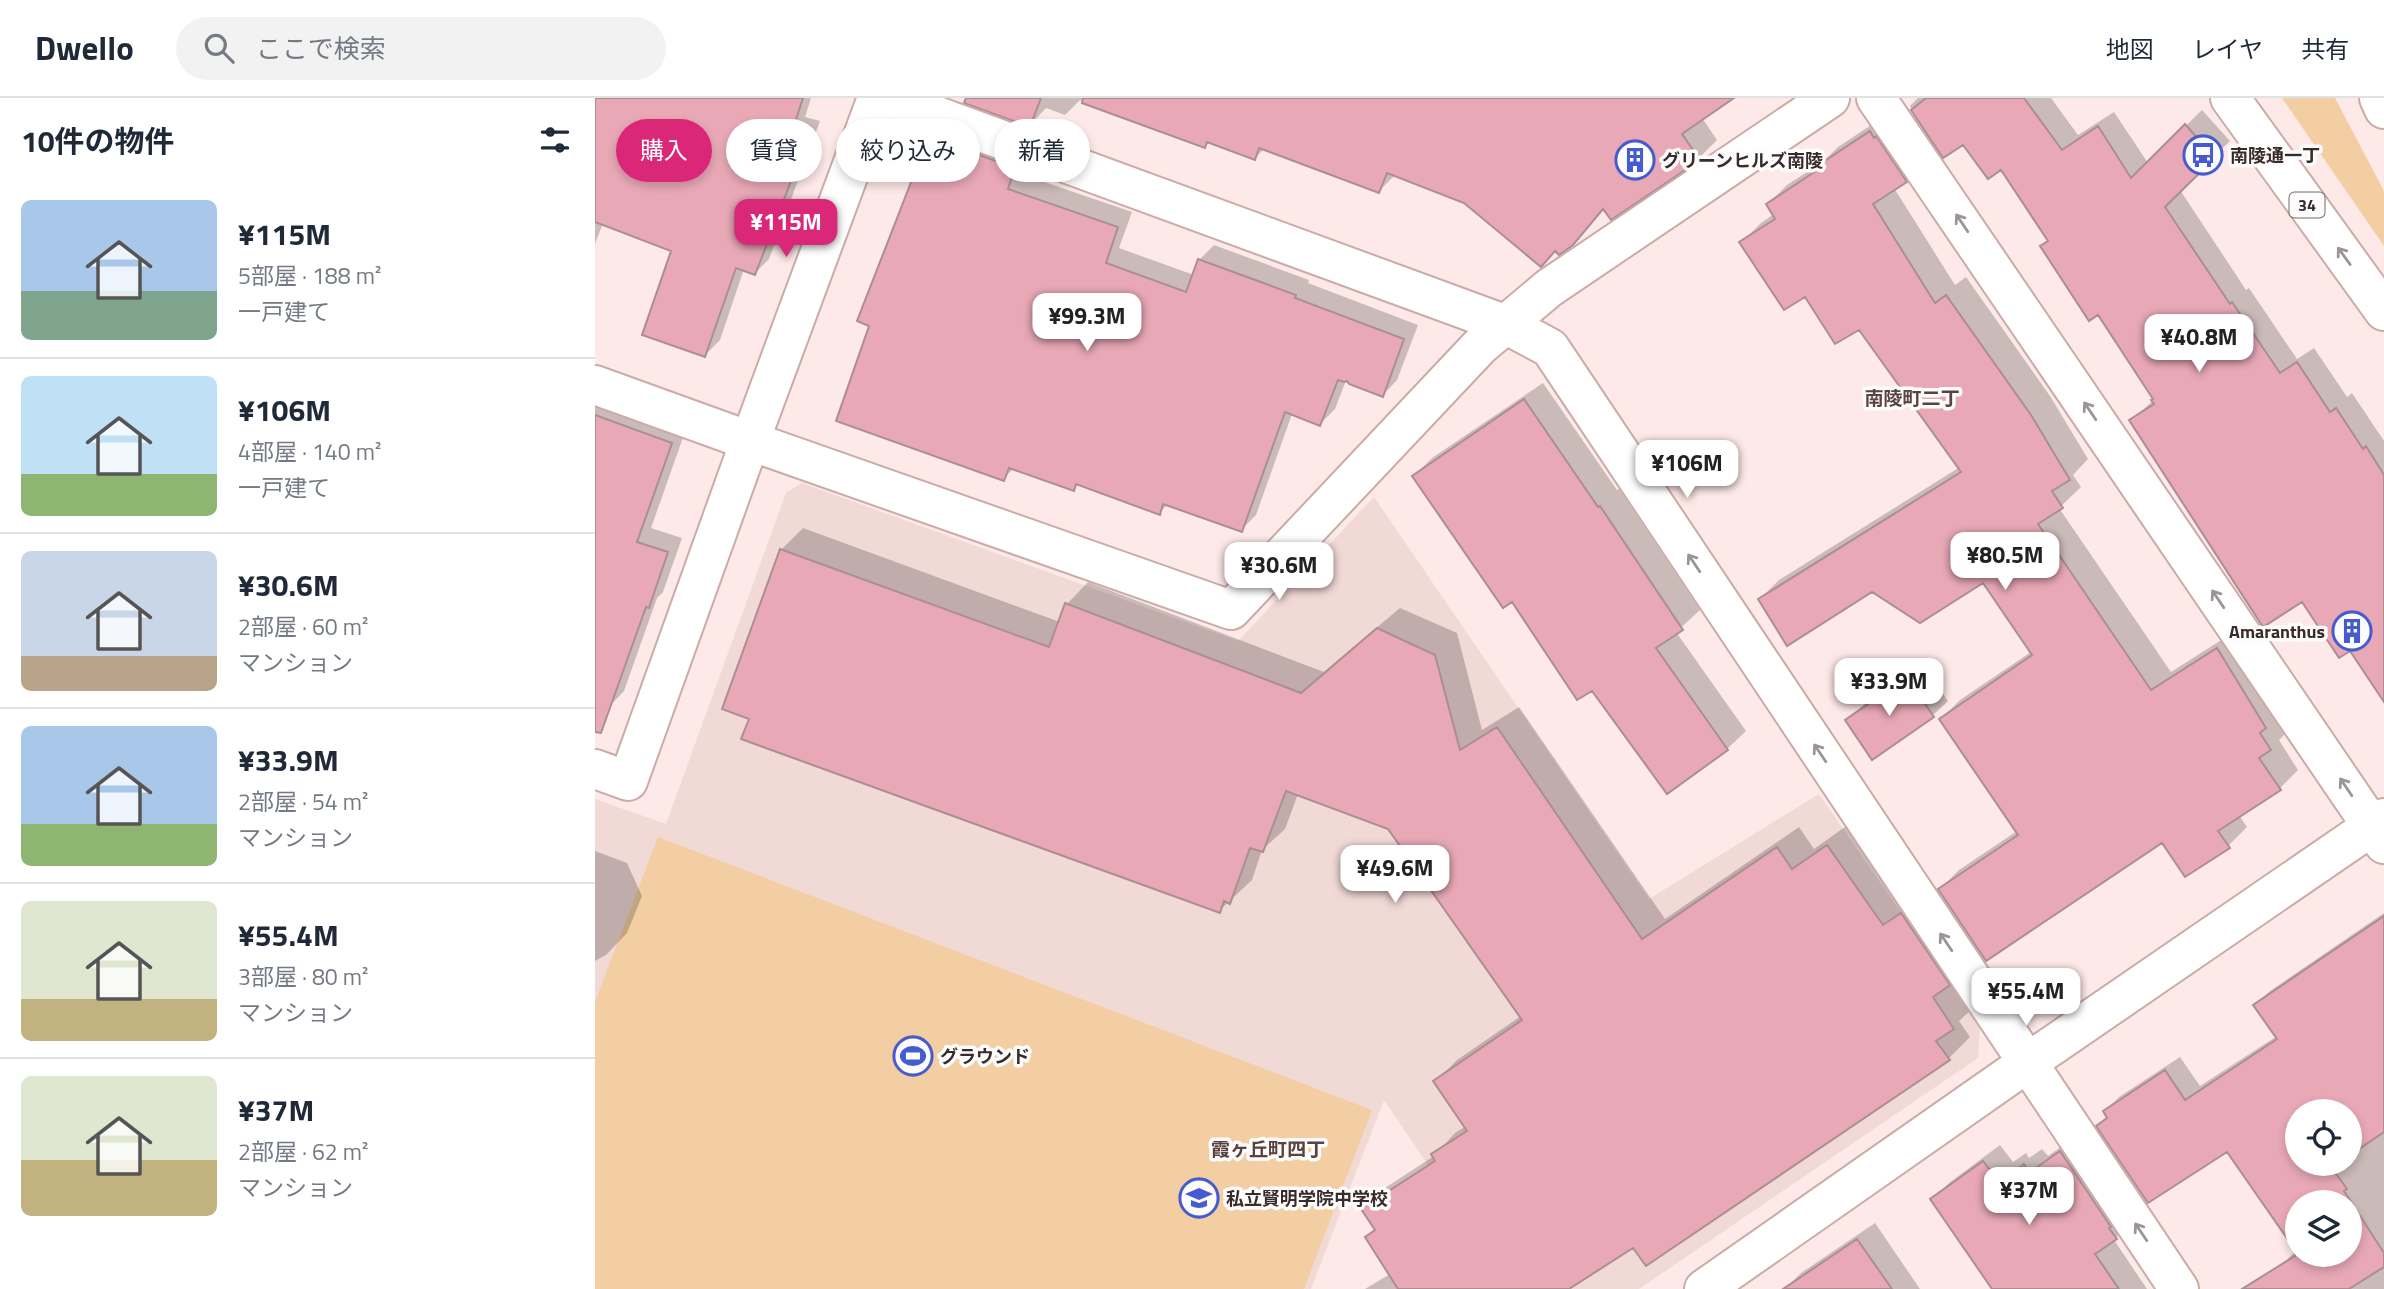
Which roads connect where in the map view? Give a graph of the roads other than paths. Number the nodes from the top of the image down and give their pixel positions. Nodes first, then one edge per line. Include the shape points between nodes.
1 (877, 98) edge
2 (888, 98) edge
3 (1830, 98) edge
4 (1876, 98) edge
5 (2230, 98) edge
6 (2379, 98) edge
7 (2384, 109) edge
8 (2384, 311) edge
9 (1507, 325) junction
10 (595, 385) edge
11 (750, 441) junction
12 (595, 768) edge
13 (2380, 829) edge
14 (2027, 1063) junction
15 (1704, 1289) edge
16 (2179, 1289) edge

1 - 11 street
2 - 9 street
3 - 9 street via 1549,288
13 -> 4 street
8 -> 5 street, 34
6 - 7 street
9 - 11 street via 1480,346 1231,610
14 -> 9 street via 1550,348
10 - 11 street
11 - 12 street via 628,781
13 - 14 street
14 - 15 street
16 -> 14 street

